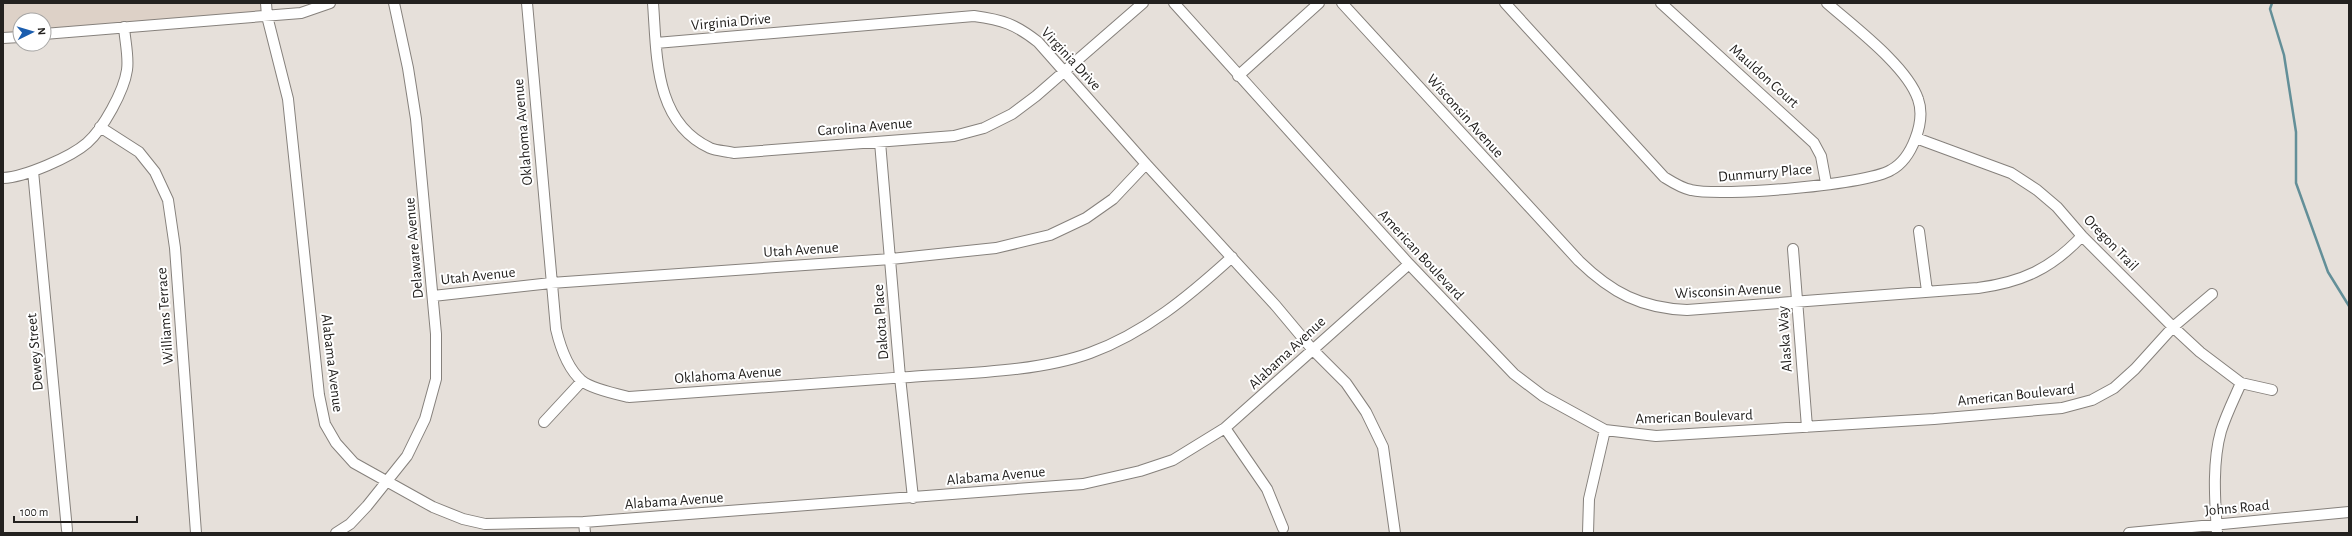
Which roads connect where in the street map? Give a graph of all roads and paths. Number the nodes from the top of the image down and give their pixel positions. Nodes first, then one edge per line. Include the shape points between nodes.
1 (266, 3) edge
2 (330, 3) edge
3 (394, 3) edge
4 (527, 3) edge
5 (653, 3) edge
6 (1143, 3) edge
7 (1174, 3) edge
8 (1319, 3) edge
9 (1342, 3) edge
10 (1505, 3) edge
11 (1661, 3) edge
12 (1827, 3) edge
13 (267, 16) junction
14 (124, 27) junction
15 (52, 33) edge
16 (656, 43) junction
17 (1064, 72) junction
18 (1238, 76) junction
19 (100, 126) junction
20 (1916, 138) junction
21 (880, 142) junction
22 (1146, 164) junction
23 (33, 171) junction
24 (3, 178) edge
25 (1826, 184) junction
26 (1919, 231) dead end
27 (2082, 236) junction
28 (1793, 249) dead end
29 (1232, 257) junction
30 (891, 259) junction
31 (1409, 264) junction
32 (551, 283) junction
33 (1927, 291) junction
34 (2212, 294) dead end
35 (433, 296) junction
36 (1798, 302) junction
37 (2173, 327) junction
38 (1312, 349) junction
39 (900, 377) junction
40 (582, 381) junction
41 (2241, 383) junction
42 (2272, 390) dead end
43 (544, 422) dead end
44 (1807, 427) junction
45 (1225, 428) junction
46 (1605, 430) junction
47 (387, 480) junction
48 (913, 498) junction
49 (2349, 512) edge
50 (584, 522) junction
51 (1283, 528) dead end
52 (2217, 529) edge
53 (67, 532) edge
54 (196, 533) edge
55 (336, 533) edge
56 (585, 533) edge
57 (1395, 533) edge
58 (1588, 533) edge
59 (2129, 533) edge

1 - 13 street, Alabama Avenue
2 - 13 street via 301,13
3 - 35 street, Delaware Avenue via 416,119
4 - 32 street, Oklahoma Avenue
5 - 16 street, Carolina Avenue
6 - 17 street, Carolina Avenue
7 - 18 street, American Boulevard
8 - 18 street
9 - 36 street, Wisconsin Avenue via 1599,281 1623,295 1662,309 1687,310
10 - 25 street, Dunmurry Place via 1664,177 1676,184 1690,190 1711,193
11 - 25 street, Mauldon Court via 1814,143 1821,156
12 - 20 street, Dunmurry Place via 1889,58 1913,87 1919,100 1921,125
13 - 14 street
13 - 47 street, Alabama Avenue via 288,99 319,395 325,424 336,443 354,463
14 - 15 street
14 - 19 street via 127,70 119,95
16 - 17 street, Virginia Drive via 974,16 995,19 1018,27 1038,42
16 - 21 street, Carolina Avenue via 661,85 669,110 687,134 711,148 734,153
17 - 21 street, Carolina Avenue via 1012,114 984,128 954,136
17 - 22 street, Virginia Drive
18 - 31 street, American Boulevard
19 - 23 street via 87,143
19 - 54 street, Williams Terrace via 139,152 155,172 168,200 175,248
20 - 25 street, Dunmurry Place via 1912,147 1893,170 1869,179
20 - 27 street, Oregon Trail via 2011,173 2057,207
21 - 30 street, Dakota Place
22 - 29 street, Virginia Drive
22 - 30 street, Utah Avenue via 1114,199 1086,218 1050,234 996,248
23 - 24 street via 14,178
23 - 53 street, Dewey Street
26 - 33 street
27 - 33 street, Wisconsin Avenue via 2051,263 2030,276 1991,286
27 - 37 street, Oregon Trail
28 - 36 street, Alaska Way
29 - 38 street, Virginia Drive
29 - 39 street, Oklahoma Avenue via 1180,303 1116,342 1089,353 1040,365
30 - 32 street, Utah Avenue
30 - 39 street, Dakota Place
31 - 38 street, Alabama Avenue
31 - 46 street, American Boulevard via 1514,374 1543,396
32 - 35 street, Utah Avenue
32 - 40 street, Oklahoma Avenue via 560,346
33 - 36 street, Wisconsin Avenue
34 - 37 street, American Boulevard
35 - 47 street, Delaware Avenue via 436,379 425,419 407,456
36 - 44 street, Alaska Way
37 - 41 street, Oregon Trail via 2218,367
37 - 44 street, American Boulevard via 2135,370 2114,388 2092,400 2062,408
38 - 45 street, Alabama Avenue
38 - 57 street, Virginia Drive via 1346,383 1366,412 1383,447
39 - 40 street, Oklahoma Avenue via 629,397
39 - 48 street, Dakota Place
40 - 43 street
41 - 42 street, Oregon Trail
41 - 52 street via 2221,431 2218,446
44 - 46 street, American Boulevard via 1656,436
45 - 48 street, Alabama Avenue via 1173,460 1140,471 1083,484
45 - 51 street via 1267,489
46 - 58 street via 1589,499
47 - 50 street, Alabama Avenue via 433,506 463,519 485,524
47 - 55 street, Delaware Avenue via 350,524
48 - 50 street, Alabama Avenue
49 - 52 street, Johns Road
50 - 56 street
52 - 59 street, Johns Road

